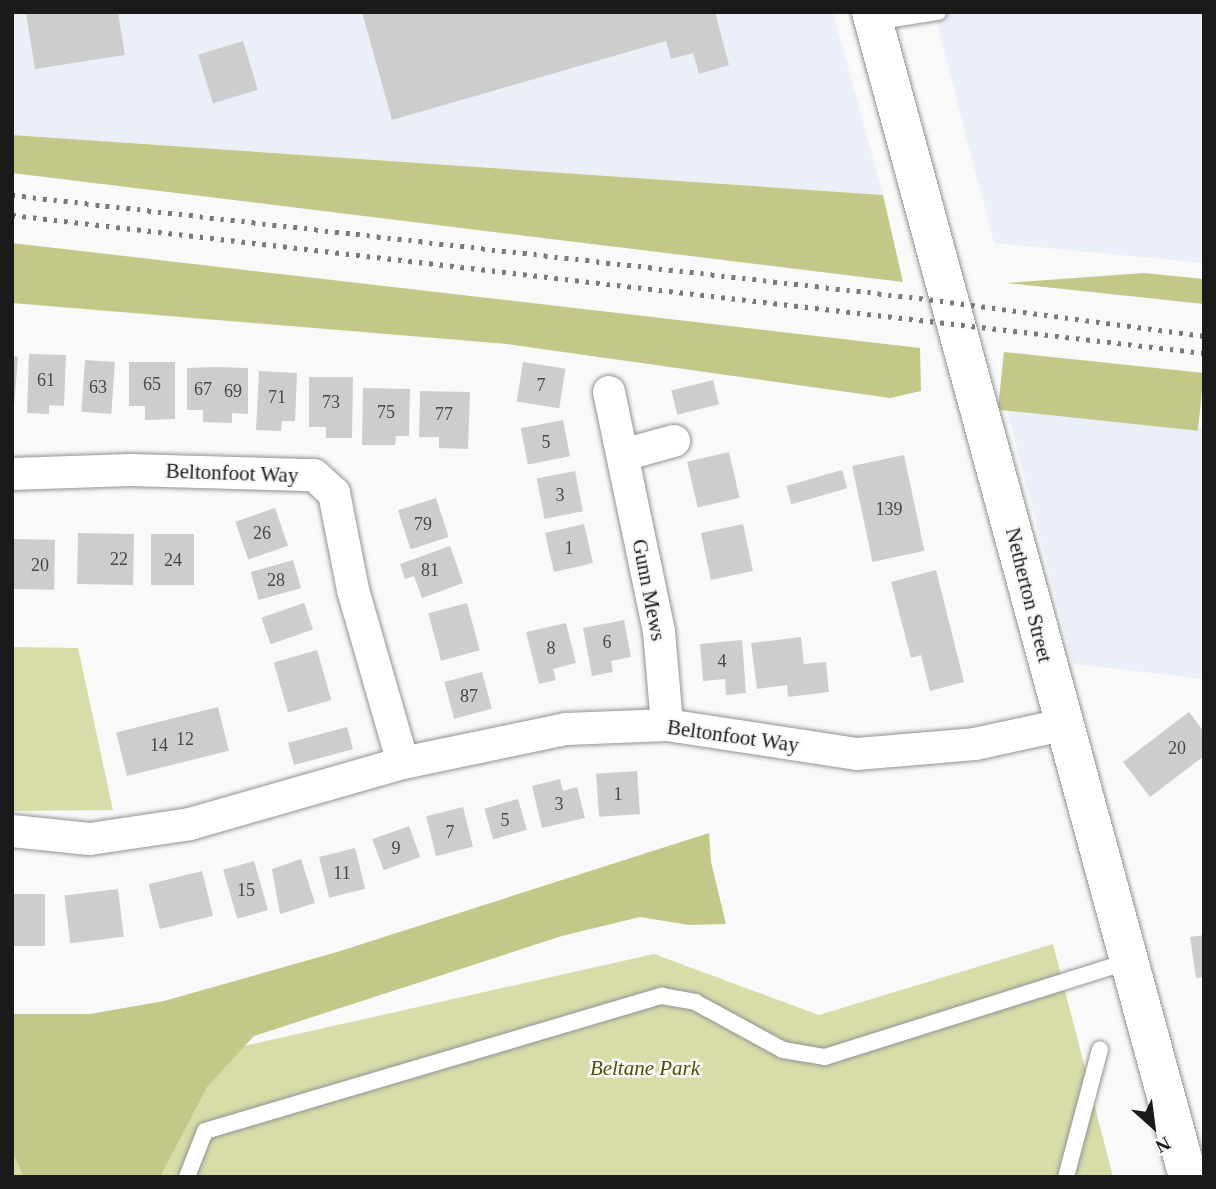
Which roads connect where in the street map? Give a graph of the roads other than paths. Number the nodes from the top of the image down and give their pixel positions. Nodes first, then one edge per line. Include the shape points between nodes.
1 (938, 12) edge
2 (873, 17) edge
3 (610, 393) dead end
4 (674, 441) dead end
5 (623, 455) junction
6 (12, 474) edge
7 (667, 725) junction
8 (1063, 725) junction
9 (403, 763) junction
10 (12, 831) edge
11 (1129, 961) junction
12 (1100, 1049) dead end
13 (187, 1177) edge
14 (1066, 1177) edge
15 (1188, 1177) edge

1 - 2 lane
2 - 8 street, Netherton Street
3 - 5 street, Gunn Mews
4 - 5 street
5 - 7 street, Gunn Mews via 659,631
6 - 9 street, Beltonfoot Way via 130,470 314,475 334,493 353,590
7 - 8 street, Beltonfoot Way via 857,754 975,744
7 - 9 street, Beltonfoot Way via 566,729
8 - 11 street, Netherton Street
9 - 10 street, Beltonfoot Way via 190,824 90,839
11 - 13 lane via 825,1057 783,1050 695,1002 662,996 205,1130
11 - 15 street, Netherton Street
12 - 14 lane

